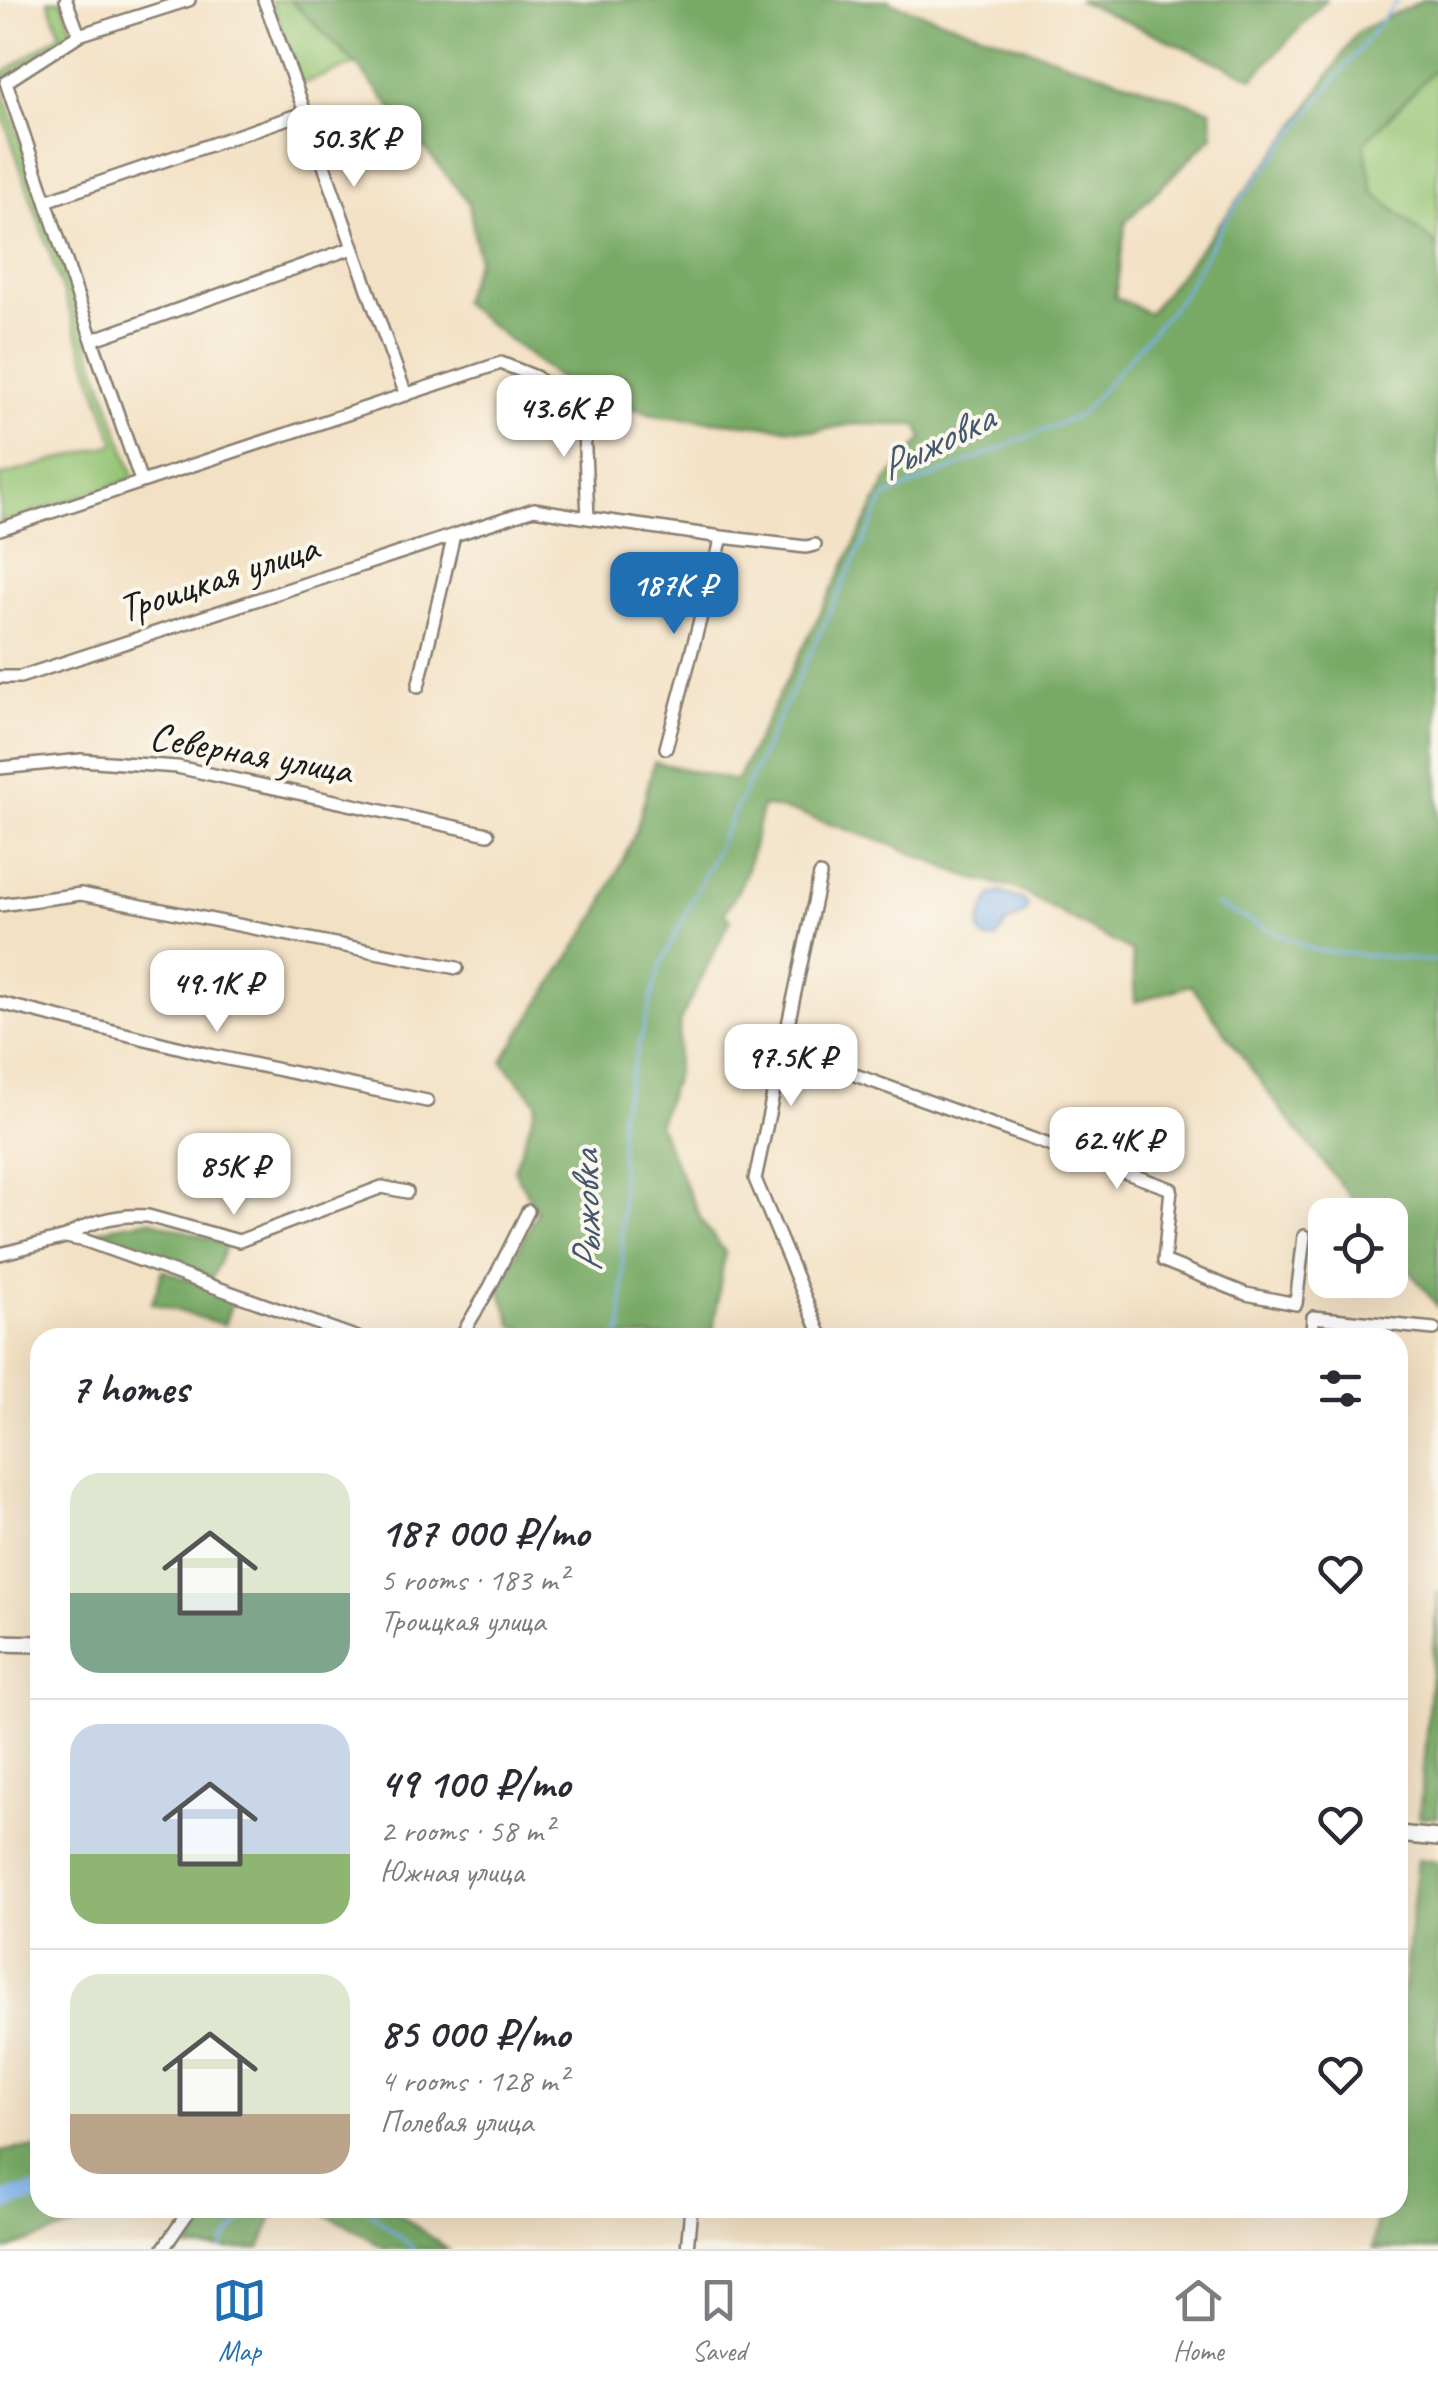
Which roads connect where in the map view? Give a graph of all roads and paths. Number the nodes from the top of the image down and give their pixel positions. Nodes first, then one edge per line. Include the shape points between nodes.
1 (66, 0) edge
2 (189, 0) edge
3 (264, 0) edge
4 (79, 35) junction
5 (306, 112) junction
6 (46, 201) junction
7 (352, 248) junction
8 (92, 340) junction
9 (406, 395) junction
10 (140, 481) junction
11 (588, 518) junction
12 (0, 529) edge
13 (454, 535) junction
14 (722, 538) junction
15 (815, 544) dead end
16 (0, 678) edge
17 (418, 687) dead end
18 (666, 748) dead end
19 (0, 768) edge
20 (488, 834) dead end
21 (820, 875) dead end
22 (0, 904) edge
23 (457, 968) dead end
24 (0, 1004) edge
25 (784, 1050) junction
26 (426, 1101) dead end
27 (408, 1192) dead end
28 (528, 1210) dead end
29 (1304, 1236) dead end
30 (66, 1237) junction
31 (0, 1254) edge
32 (330, 1328) edge
33 (466, 1328) edge
34 (818, 1328) edge
35 (1313, 1328) edge
36 (1434, 1329) dead end
37 (0, 1643) edge
38 (30, 1644) edge
39 (1408, 1835) edge
40 (1438, 1838) edge
41 (184, 2218) edge
42 (690, 2218) edge
43 (163, 2249) edge
44 (688, 2249) edge

1 - 4 street
2 - 4 street
3 - 5 street
4 - 6 street via 6,82
5 - 6 street
5 - 7 street
6 - 8 street
7 - 8 street
7 - 9 street
8 - 10 street
9 - 10 street
9 - 11 street via 501,364 536,378 584,429
10 - 12 street
11 - 13 street, Троицкая улица via 534,509
11 - 14 street, Троицкая улица
13 - 16 street, Троицкая улица via 20,677
13 - 17 street
14 - 15 street, Троицкая улица
14 - 18 street
19 - 20 street, Северная улица via 81,760 177,766
21 - 25 street
22 - 23 street via 81,894
24 - 26 street
25 - 29 street via 1171,1189 1164,1261 1246,1294 1296,1304
25 - 34 street via 755,1179
27 - 30 street via 382,1187 239,1241 138,1215 93,1222
28 - 33 street
30 - 31 street
30 - 32 street
35 - 36 street via 1314,1317
37 - 38 street
39 - 40 street
41 - 43 street
42 - 44 street

